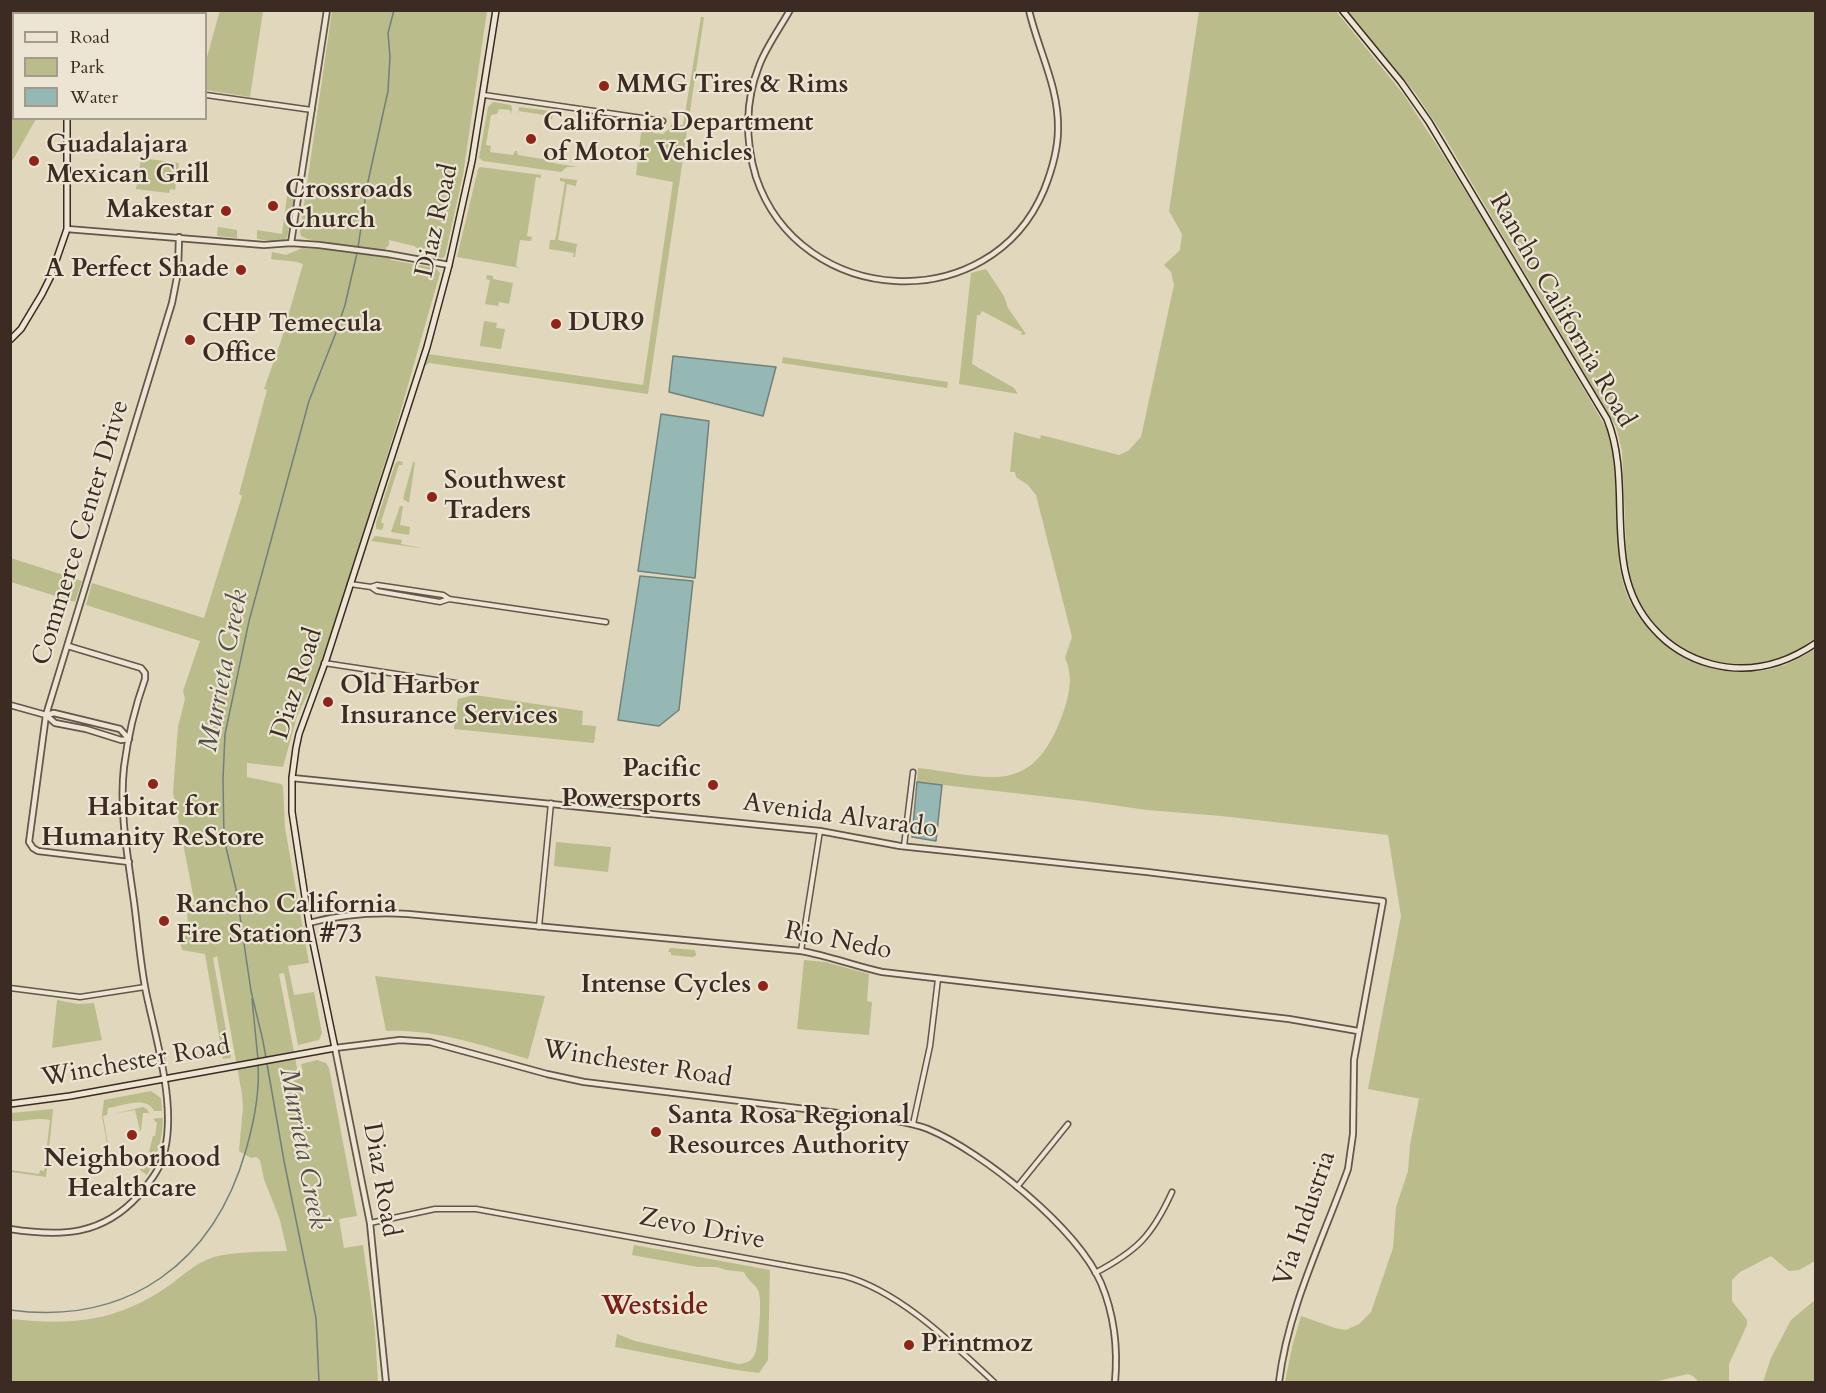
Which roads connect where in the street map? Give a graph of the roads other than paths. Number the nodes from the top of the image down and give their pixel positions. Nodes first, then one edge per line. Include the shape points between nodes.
1 (327, 10) edge
2 (496, 10) edge
3 (790, 10) edge
4 (1029, 10) edge
5 (1342, 10) edge
6 (207, 95) edge
7 (484, 95) junction
8 (312, 110) junction
9 (67, 120) edge
10 (663, 121) dead end
11 (67, 229) junction
12 (179, 237) junction
13 (291, 243) junction
14 (450, 265) junction
15 (10, 340) edge
16 (350, 584) junction
17 (606, 622) dead end
18 (1815, 643) edge
19 (68, 646) junction
20 (324, 663) junction
21 (462, 684) dead end
22 (10, 705) edge
23 (46, 715) junction
24 (129, 739) junction
25 (913, 772) dead end
26 (292, 778) junction
27 (551, 803) junction
28 (820, 831) junction
29 (904, 846) junction
30 (129, 862) junction
31 (1383, 901) joint
32 (309, 923) junction
33 (539, 927) junction
34 (801, 951) junction
35 (938, 979) junction
36 (145, 987) junction
37 (10, 988) edge
38 (1358, 1031) junction
39 (335, 1048) junction
40 (163, 1078) junction
41 (10, 1104) edge
42 (913, 1124) junction
43 (1068, 1124) dead end
44 (1016, 1187) junction
45 (1172, 1192) dead end
46 (370, 1223) junction
47 (10, 1229) edge
48 (1095, 1273) junction
49 (386, 1383) edge
50 (994, 1383) edge
51 (1115, 1383) edge
52 (1279, 1383) edge

1 - 8 street
2 - 7 main road, Diaz Road
3 - 4 street via 759,66 750,98 749,148 758,180 774,214 810,251 852,274 895,282 932,279 983,260 1017,233 1041,196 1055,158 1057,107
5 - 18 main road, Rancho California Road via 1429,122 1606,419 1619,464 1625,576 1648,623 1690,656 1730,668 1778,663
6 - 8 street
7 - 10 street
7 - 14 main road, Diaz Road
8 - 13 street
9 - 11 main road
11 - 12 street
11 - 15 main road via 42,294
12 - 13 street via 264,245
12 - 19 street, Commerce Center Drive via 173,298
13 - 14 street
14 - 16 main road, Diaz Road
16 - 17 street via 440,602 450,599
16 - 20 main road, Diaz Road
19 - 23 street, Commerce Center Drive
19 - 24 street via 141,668 145,673
20 - 21 street
20 - 26 main road, Diaz Road via 299,734
22 - 23 street
23 - 24 street via 55,723
23 - 24 street via 54,713 120,729
23 - 30 street, Commerce Center Drive via 29,842 38,851
24 - 30 street via 123,792
25 - 29 street
26 - 27 street, Avenida Alvarado
26 - 32 main road, Diaz Road via 292,812
27 - 28 street, Avenida Alvarado
27 - 33 street
28 - 29 street, Avenida Alvarado
28 - 34 street
29 - 31 street, Avenida Alvarado
30 - 36 street
31 - 38 street, Via Industria
32 - 33 street, Rio Nedo via 349,914 380,913
32 - 39 main road, Diaz Road
33 - 34 street, Rio Nedo
34 - 35 street, Rio Nedo via 882,972
35 - 38 street, Rio Nedo via 1289,1019
35 - 42 street via 930,1046
36 - 37 street via 80,997
36 - 40 street
38 - 52 street, Via Industria via 1348,1169 1290,1326
39 - 40 main road, Winchester Road
39 - 42 street, Winchester Road via 379,1041 430,1042 584,1082
39 - 46 street, Diaz Road
40 - 41 main road, Winchester Road
40 - 47 street via 168,1118 163,1158 130,1204 112,1219 73,1233
42 - 44 street, Winchester Road via 970,1151
43 - 44 street
44 - 48 street, Winchester Road via 1064,1228
45 - 48 street via 1151,1232 1136,1248
46 - 49 street, Diaz Road
46 - 50 street, Zevo Drive via 435,1209 476,1209 844,1276 897,1299
48 - 51 street, Winchester Road via 1113,1325

